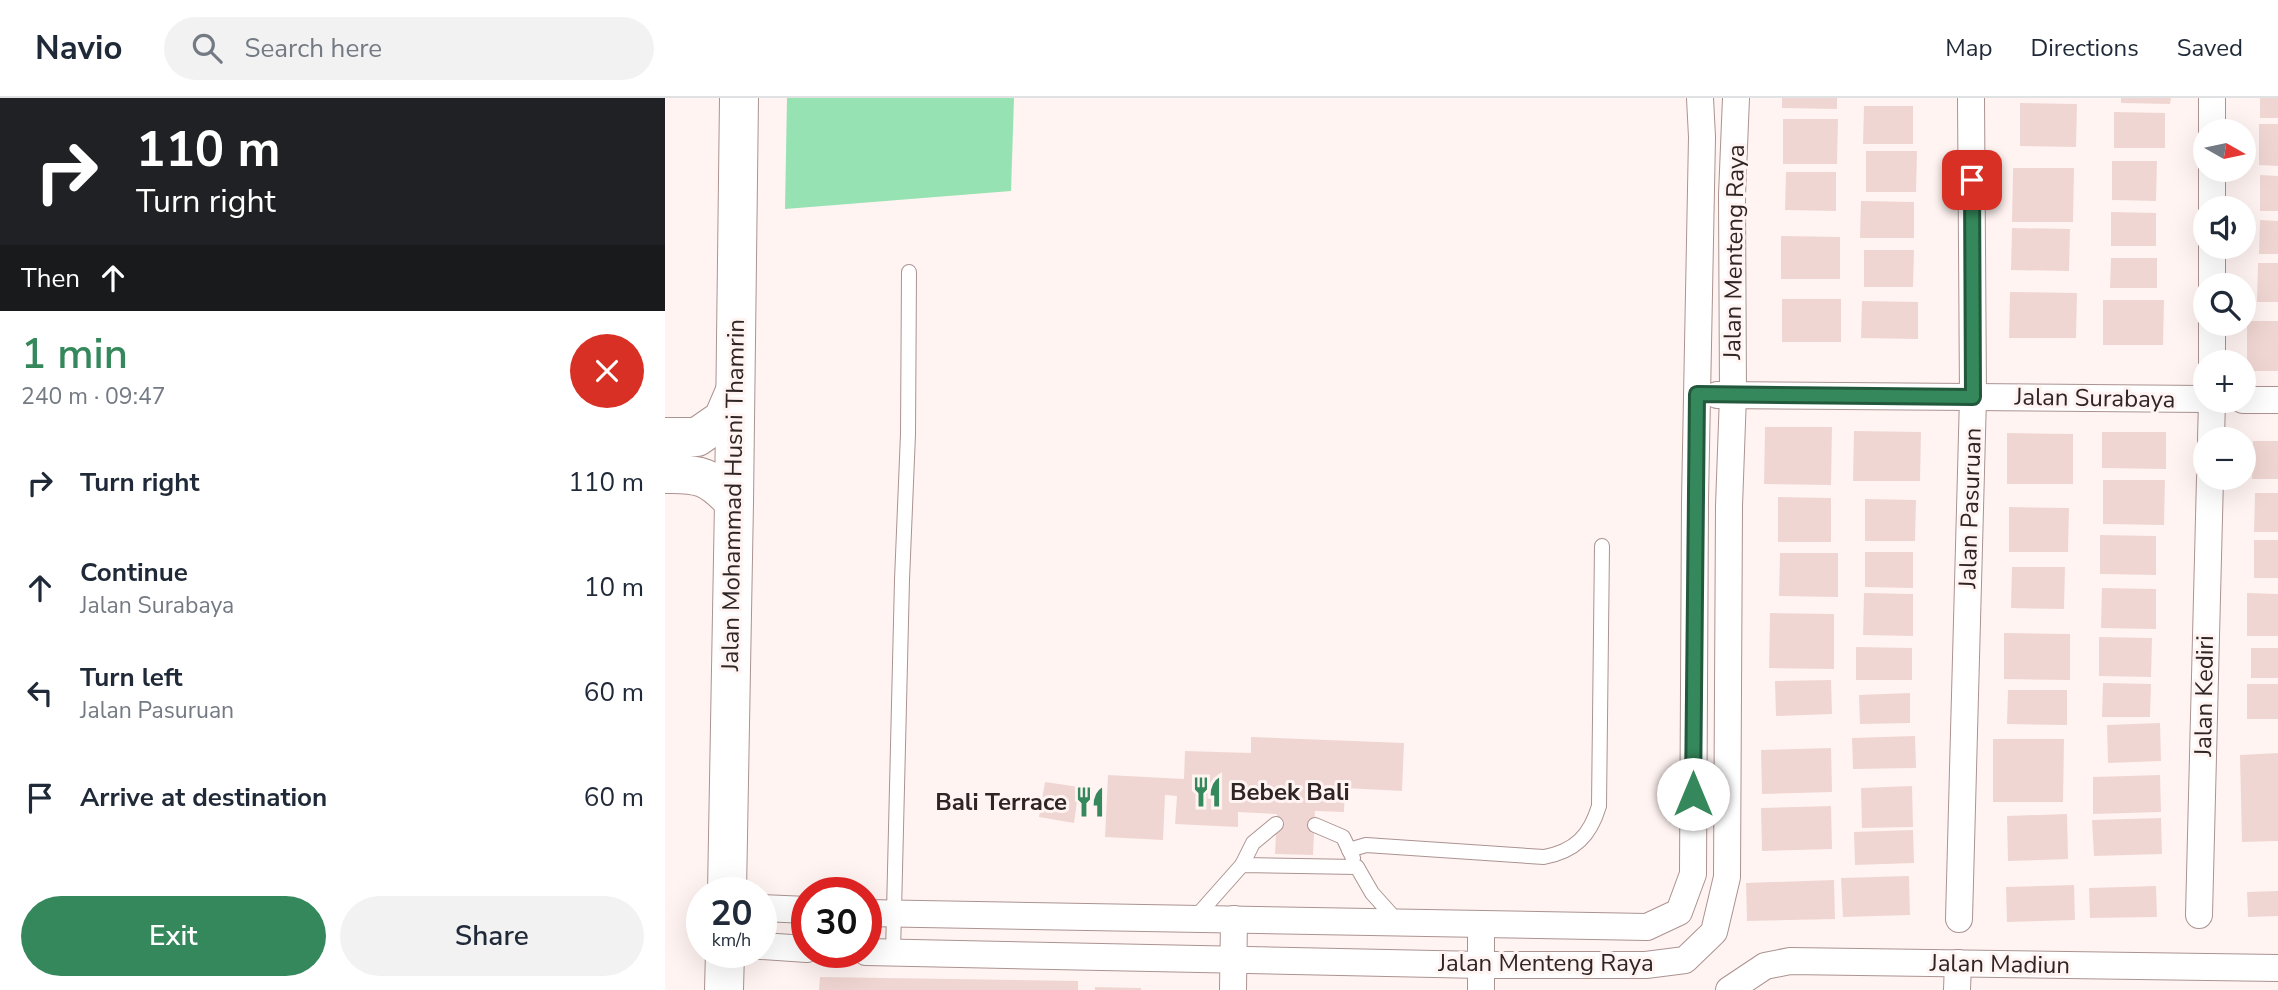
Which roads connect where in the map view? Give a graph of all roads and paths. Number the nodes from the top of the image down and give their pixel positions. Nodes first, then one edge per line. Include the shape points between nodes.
1 (739, 98) edge
2 (1700, 98) edge
3 (1736, 98) edge
4 (1971, 98) edge
5 (2212, 98) edge
6 (2212, 119) edge
7 (909, 272) dead end
8 (736, 391) junction
9 (1697, 394) junction
10 (1733, 395) junction
11 (1973, 397) junction
12 (2193, 399) edge
13 (2256, 400) edge
14 (2278, 400) edge
15 (665, 437) edge
16 (665, 474) edge
17 (2210, 490) edge
18 (734, 502) junction
19 (1602, 546) dead end
20 (1276, 824) dead end
21 (1315, 825) dead end
22 (1349, 850) junction
23 (1242, 865) junction
24 (1357, 867) junction
25 (727, 877) edge
26 (882, 914) edge
27 (893, 915) junction
28 (2199, 915) dead end
29 (1194, 919) junction
30 (1234, 919) junction
31 (1959, 919) dead end
32 (1398, 922) junction
33 (1481, 924) junction
34 (882, 952) edge
35 (893, 953) junction
36 (1234, 960) junction
37 (1958, 963) junction
38 (725, 968) edge
39 (2278, 968) edge
40 (1481, 977) edge
41 (2197, 978) edge
42 (724, 990) edge
43 (1233, 990) edge
44 (1729, 990) edge
45 (1957, 990) edge

1 - 8 street, Jalan Mohammad Husni Thamrin
2 - 9 street, Jalan Menteng Raya
3 - 10 street, Jalan Menteng Raya
4 - 11 street, Jalan Pasuruan
5 - 6 street
7 - 27 lane
8 - 15 street via 723,419 697,437
8 - 18 street, Jalan Mohammad Husni Thamrin
9 - 10 street, Jalan Surabaya
9 - 33 street, Jalan Menteng Raya via 1693,874 1679,912 1647,926
10 - 11 street, Jalan Surabaya
10 - 40 street, Jalan Menteng Raya via 1727,877 1714,932 1685,960
11 - 12 street, Jalan Surabaya
11 - 31 street, Jalan Pasuruan
13 - 14 street
16 - 18 street via 691,473 716,483
17 - 28 street, Jalan Kediri
18 - 25 street, Jalan Mohammad Husni Thamrin
19 - 22 lane via 1599,806 1587,835 1559,854 1544,857 1366,845
20 - 23 lane via 1253,844
21 - 22 lane via 1343,837
22 - 24 lane
23 - 24 lane
23 - 29 lane
24 - 32 lane via 1371,893
26 - 27 street, Jalan Menteng Raya
27 - 29 street, Jalan Menteng Raya
27 - 35 lane
29 - 30 street, Jalan Menteng Raya
30 - 32 street, Jalan Menteng Raya
30 - 36 street
32 - 33 street, Jalan Menteng Raya
33 - 40 street
34 - 35 street, Jalan Menteng Raya
35 - 36 street, Jalan Menteng Raya
36 - 40 street, Jalan Menteng Raya
36 - 43 street
37 - 41 street, Jalan Madiun
37 - 44 street, Jalan Madiun via 1790,961 1765,966
37 - 45 street
38 - 42 street
39 - 41 street, Jalan Madiun

